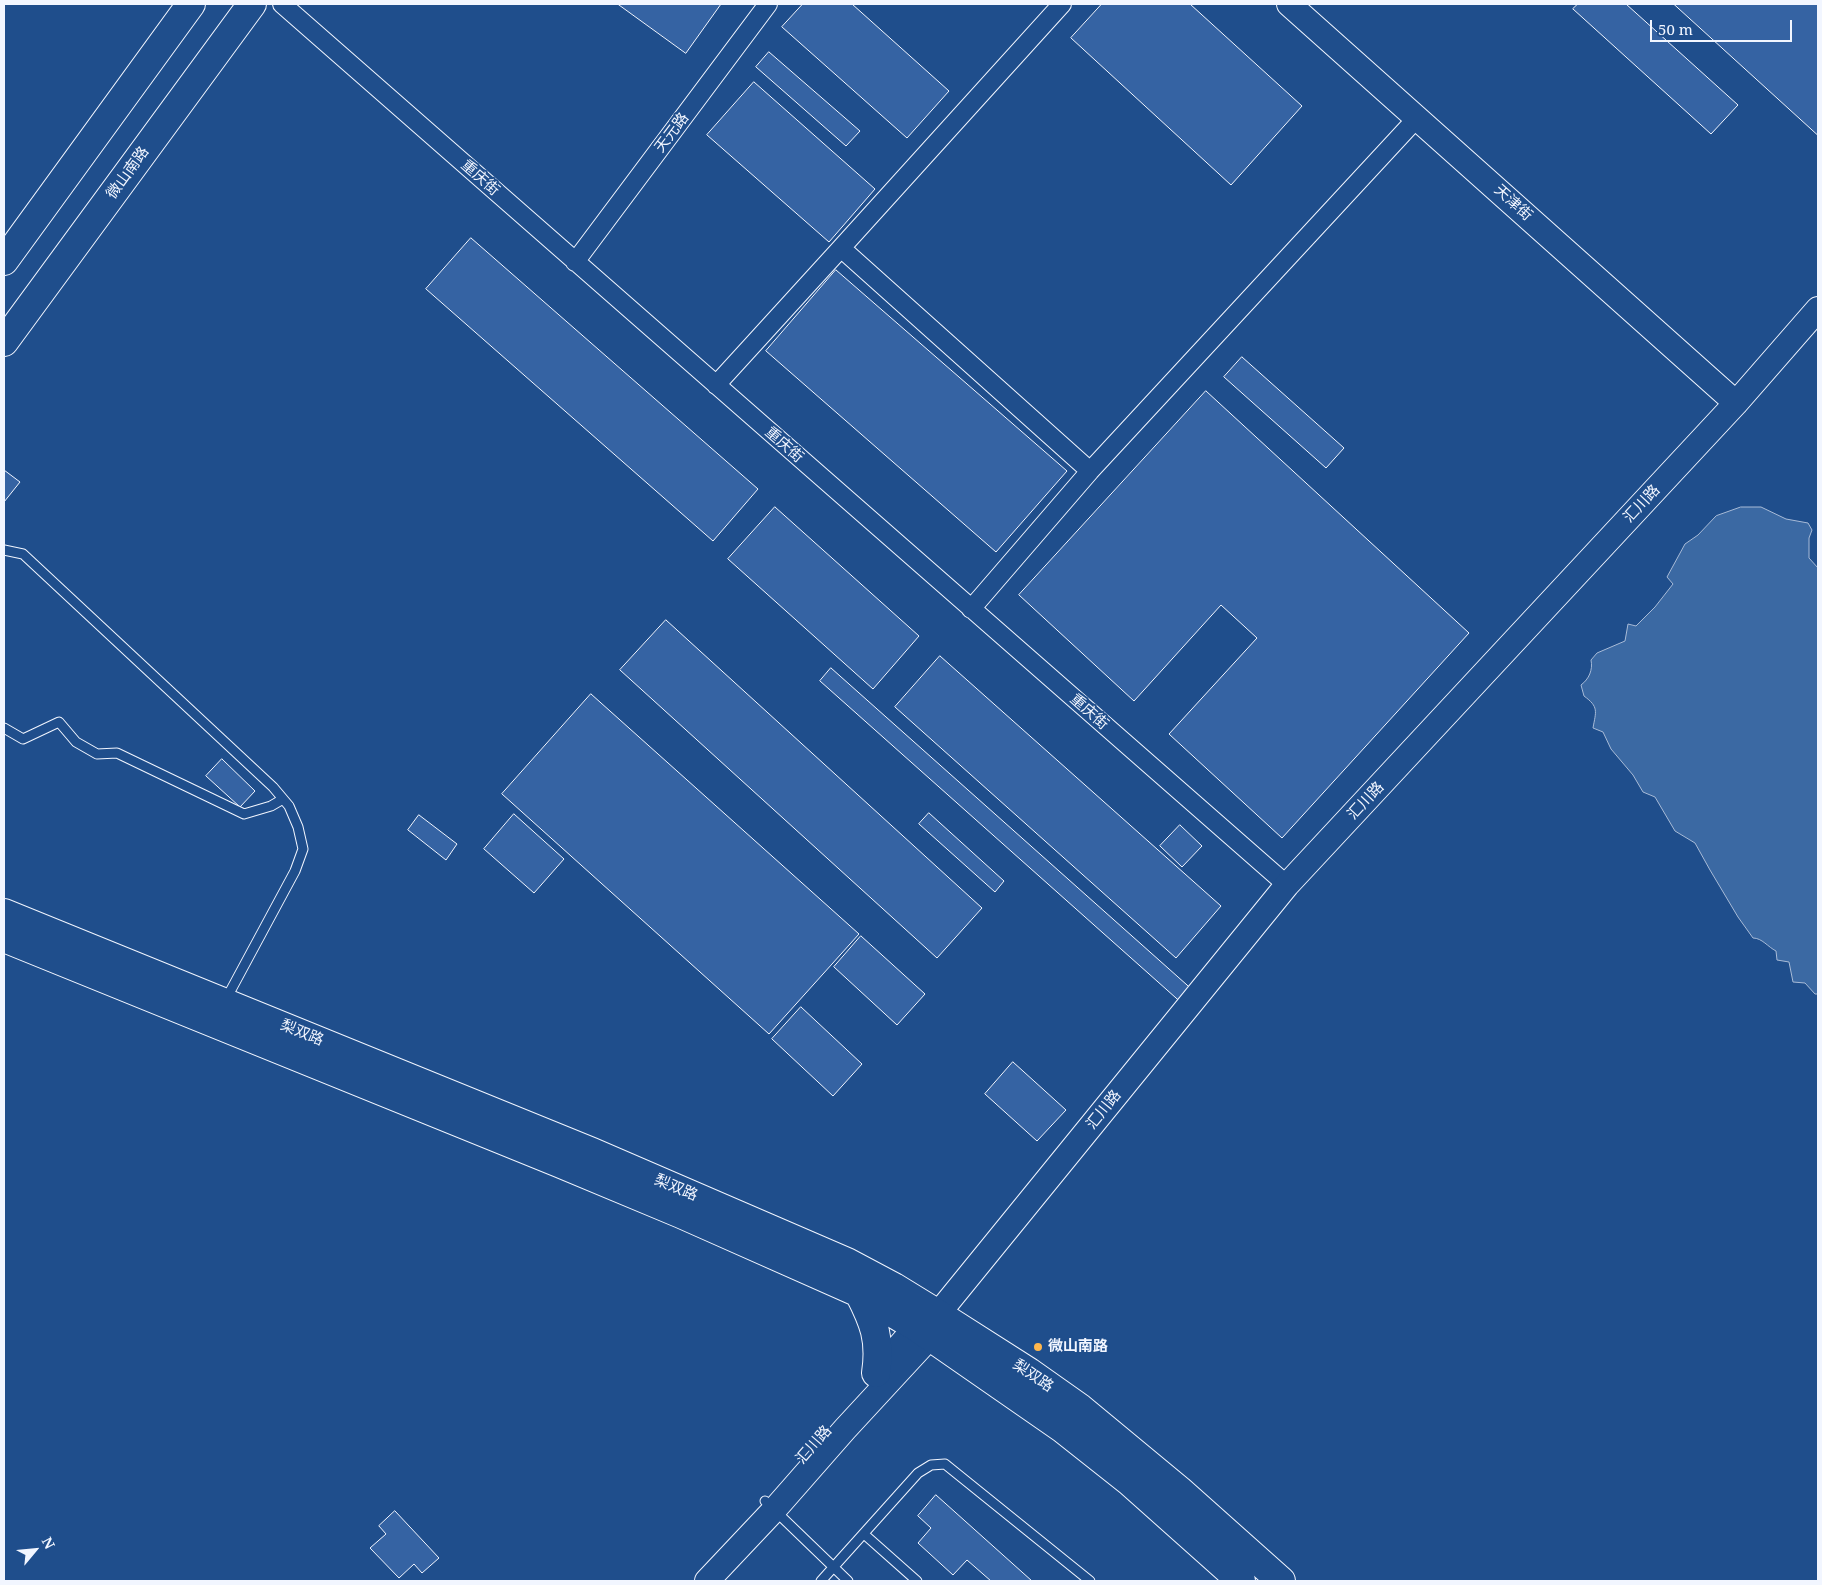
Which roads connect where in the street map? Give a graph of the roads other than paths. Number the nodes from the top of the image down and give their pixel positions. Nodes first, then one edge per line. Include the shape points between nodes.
1 (190, 4) edge
2 (252, 4) edge
3 (282, 4) edge
4 (768, 4) edge
5 (1062, 4) edge
6 (1289, 4) edge
7 (1417, 118) junction
8 (841, 248) junction
9 (4, 261) edge
10 (575, 262) junction
11 (1818, 309) edge
12 (4, 342) edge
13 (716, 385) junction
14 (1736, 403) junction
15 (1090, 471) junction
16 (4, 550) edge
17 (971, 608) junction
18 (4, 728) edge
19 (283, 799) junction
20 (1287, 885) junction
21 (4, 912) edge
22 (4, 938) edge
23 (225, 1001) junction
24 (861, 1282) junction
25 (887, 1309) junction
26 (928, 1326) junction
27 (897, 1349) junction
28 (883, 1377) junction
29 (770, 1506) junction
30 (864, 1534) junction
31 (833, 1567) junction
32 (692, 1581) edge
33 (707, 1581) edge
34 (821, 1581) edge
35 (848, 1581) edge
36 (917, 1581) edge
37 (1090, 1581) edge
38 (1241, 1581) edge
39 (1280, 1581) edge

1 - 9 main road
2 - 12 main road, 微山南路
3 - 10 street, 重庆街
4 - 10 street, 天元路
5 - 8 street
6 - 7 street, 天津街
7 - 14 street, 天津街
7 - 15 street
8 - 13 street
8 - 15 street
10 - 13 street, 重庆街
11 - 14 street, 汇川路
13 - 17 street, 重庆街
14 - 20 street, 汇川路
15 - 17 street
16 - 19 lane via 23,554 274,787
17 - 20 street, 重庆街
18 - 19 lane via 23,739 59,722 76,742 96,754 117,753 244,814 272,806
19 - 23 lane via 298,827 303,849 295,871
20 - 26 street, 汇川路
21 - 23 main road, 梨双路
22 - 24 main road, 梨双路 via 690,1218
23 - 24 main road, 梨双路 via 785,1234
24 - 25 main road, 梨双路
24 - 26 main road, 梨双路
24 - 28 main road via 878,1340 878,1359
25 - 26 main road, 梨双路
25 - 27 street
26 - 27 street, 汇川路
26 - 28 street, 汇川路
26 - 38 main road, 梨双路 via 1130,1482
26 - 39 main road, 梨双路 via 1030,1372 1080,1408 1179,1490
27 - 28 street, 汇川路
28 - 29 street, 汇川路
29 - 31 lane
29 - 32 street, 汇川路
29 - 33 street, 汇川路
30 - 31 lane
30 - 36 lane
30 - 37 lane via 918,1474 931,1465 945,1464
31 - 34 lane
31 - 35 lane

